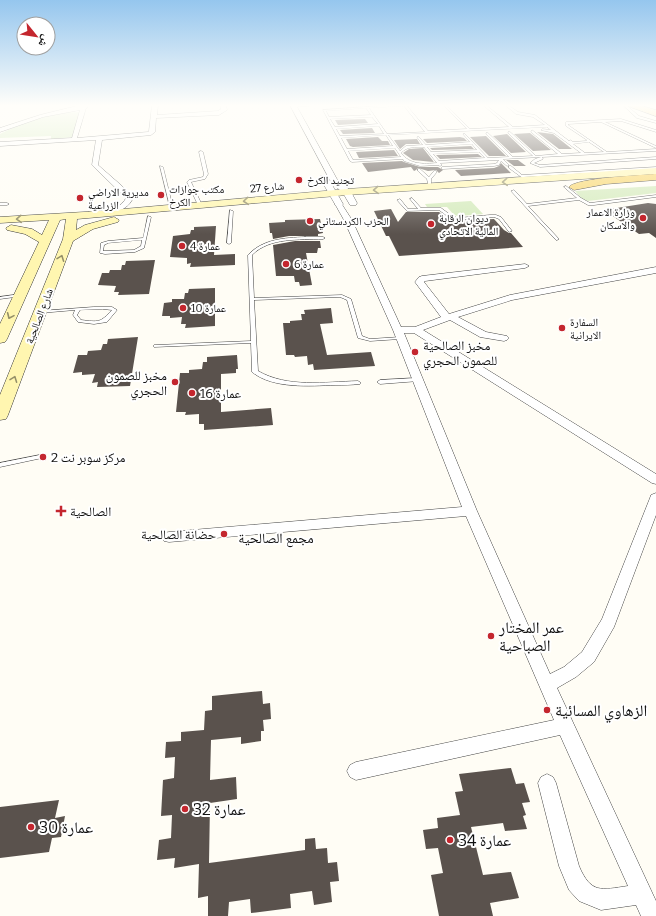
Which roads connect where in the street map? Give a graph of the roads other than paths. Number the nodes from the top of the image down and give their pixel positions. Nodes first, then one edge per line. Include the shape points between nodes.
1 (396, 147) edge
2 (98, 148) edge
3 (311, 148) edge
4 (316, 148) edge
5 (384, 148) edge
6 (406, 148) edge
7 (426, 148) edge
8 (476, 148) edge
9 (502, 148) edge
10 (526, 148) edge
11 (552, 148) edge
12 (579, 148) edge
13 (599, 148) edge
14 (649, 148) edge
15 (346, 150) joint
16 (479, 151) junction
17 (201, 152) dead end
18 (400, 153) junction
19 (587, 153) junction
20 (607, 153) junction
21 (431, 154) junction
22 (561, 155) junction
23 (547, 156) junction
24 (528, 157) junction
25 (536, 157) junction
26 (404, 158) junction
27 (512, 158) junction
28 (656, 158) edge
29 (501, 159) junction
30 (487, 160) junction
31 (456, 161) junction
32 (408, 162) junction
33 (438, 163) junction
34 (507, 164) junction
35 (161, 167) dead end
36 (443, 168) junction
37 (656, 169) edge
38 (521, 176) junction
39 (656, 177) edge
40 (538, 179) junction
41 (656, 181) edge
42 (430, 183) junction
43 (566, 187) junction
44 (528, 190) dead end
45 (347, 192) junction
46 (509, 192) joint
47 (332, 193) junction
48 (656, 196) edge
49 (428, 198) dead end
50 (412, 199) junction
51 (395, 200) joint
52 (580, 200) junction
53 (364, 202) dead end
54 (353, 203) junction
55 (0, 204) edge
56 (7, 204) dead end
57 (335, 204) junction
58 (200, 205) junction
59 (526, 205) junction
60 (300, 206) dead end
61 (172, 207) junction
62 (420, 209) junction
63 (231, 211) junction
64 (90, 215) junction
65 (149, 217) junction
66 (72, 219) junction
67 (115, 219) junction
68 (0, 220) edge
69 (348, 220) junction
70 (54, 221) junction
71 (11, 228) junction
72 (0, 229) edge
73 (510, 231) dead end
74 (323, 238) dead end
75 (68, 239) junction
76 (145, 239) junction
77 (557, 239) dead end
78 (44, 240) junction
79 (229, 243) dead end
80 (525, 266) dead end
81 (656, 270) edge
82 (20, 295) junction
83 (0, 298) edge
84 (253, 299) junction
85 (78, 309) junction
86 (40, 312) junction
87 (449, 317) junction
88 (416, 330) junction
89 (399, 334) junction
90 (504, 338) dead end
91 (0, 339) edge
92 (252, 342) junction
93 (156, 346) dead end
94 (417, 380) junction
95 (380, 382) dead end
96 (358, 383) dead end
97 (1, 409) edge
98 (40, 457) dead end
99 (0, 465) edge
100 (656, 480) edge
101 (656, 499) edge
102 (470, 511) junction
103 (169, 537) dead end
104 (547, 685) junction
105 (565, 726) junction
106 (356, 771) dead end
107 (547, 783) dead end
108 (642, 894) junction
109 (652, 916) edge

1 - 18 lane
2 - 64 street via 95,165 130,198 124,206
3 - 47 street
4 - 45 street via 335,182
5 - 15 lane
6 - 18 lane
7 - 21 lane
8 - 16 lane
9 - 27 lane
10 - 25 lane
11 - 22 lane
12 - 19 lane
13 - 20 lane
14 - 20 lane
15 - 26 lane via 352,161
16 - 21 lane
16 - 30 lane
17 - 58 lane via 206,174 204,178 189,182
18 - 26 lane
19 - 20 lane
19 - 22 lane
21 - 33 lane
22 - 23 lane
23 - 25 lane
23 - 28 lane via 532,164 540,166
24 - 25 lane
24 - 27 lane
24 - 34 lane
26 - 32 lane
27 - 29 lane
29 - 30 lane
29 - 34 lane
29 - 36 lane via 494,165
30 - 31 lane
31 - 33 lane
31 - 36 lane
32 - 33 lane via 420,165
32 - 42 lane
33 - 36 lane
34 - 38 lane
35 - 61 lane
36 - 42 lane via 436,171
37 - 38 lane
37 - 40 main road, شارع 27
38 - 40 lane
39 - 43 main road
40 -> 42 main road, شارع 27
41 - 43 main road
42 -> 45 main road, شارع 27
43 - 52 lane
44 - 46 main road
45 - 47 main road, شارع 27
45 - 54 street
46 - 59 lane
47 - 57 street
47 -> 58 main road, شارع 27
48 - 52 lane via 594,204
49 - 50 main road
50 - 51 main road
50 - 62 lane
51 - 62 lane via 407,210
52 - 59 lane
53 - 54 main road
54 - 57 main road
54 - 69 street
55 - 56 lane
57 - 69 street
58 - 61 main road, شارع 27
59 - 77 lane
60 - 63 main road, شارع 27
61 - 64 main road, شارع 27
62 - 73 lane via 440,209 448,216 456,218 495,216 500,218
63 - 65 main road, شارع 27
63 - 79 lane
64 - 66 main road, شارع 27
65 - 67 main road, شارع 27
65 - 76 lane
66 - 67 main road, شارع 27
66 - 70 main road, شارع 27
66 - 75 main road, شارع الصالحية
67 - 75 main road
70 -> 68 main road, شارع 27
69 - 89 street
70 - 71 main road, شارع 27
70 - 78 main road, شارع الصالحية
71 - 72 main road, شارع 27
71 - 78 main road via 28,231
74 - 84 lane via 272,242 254,250 250,255
86 -> 75 main road, شارع الصالحية
76 - 76 lane via 143,247 135,251 101,252 102,244 108,242
78 - 82 main road, شارع الصالحية
80 - 87 street via 422,279 420,282
81 - 87 street via 510,298
82 - 83 lane
82 -> 91 main road, شارع الصالحية
84 - 89 lane via 346,297 349,299 360,337 370,340
84 - 92 lane
85 - 85 lane via 112,308 115,310 105,321 94,324 80,322 75,315
85 - 86 lane
97 -> 86 main road, شارع الصالحية
87 - 88 street
87 - 90 street via 483,335
88 - 89 street
88 - 100 street
89 - 94 street
92 - 93 lane
92 - 96 lane via 255,372 269,380 289,384
94 - 95 lane
94 - 102 street
98 - 99 lane
101 - 104 street via 609,622 588,657 570,672
102 - 103 street
102 - 104 street
104 - 105 street
105 - 106 street
105 - 108 street
107 - 108 street via 576,883 586,894 601,900
108 - 109 street

